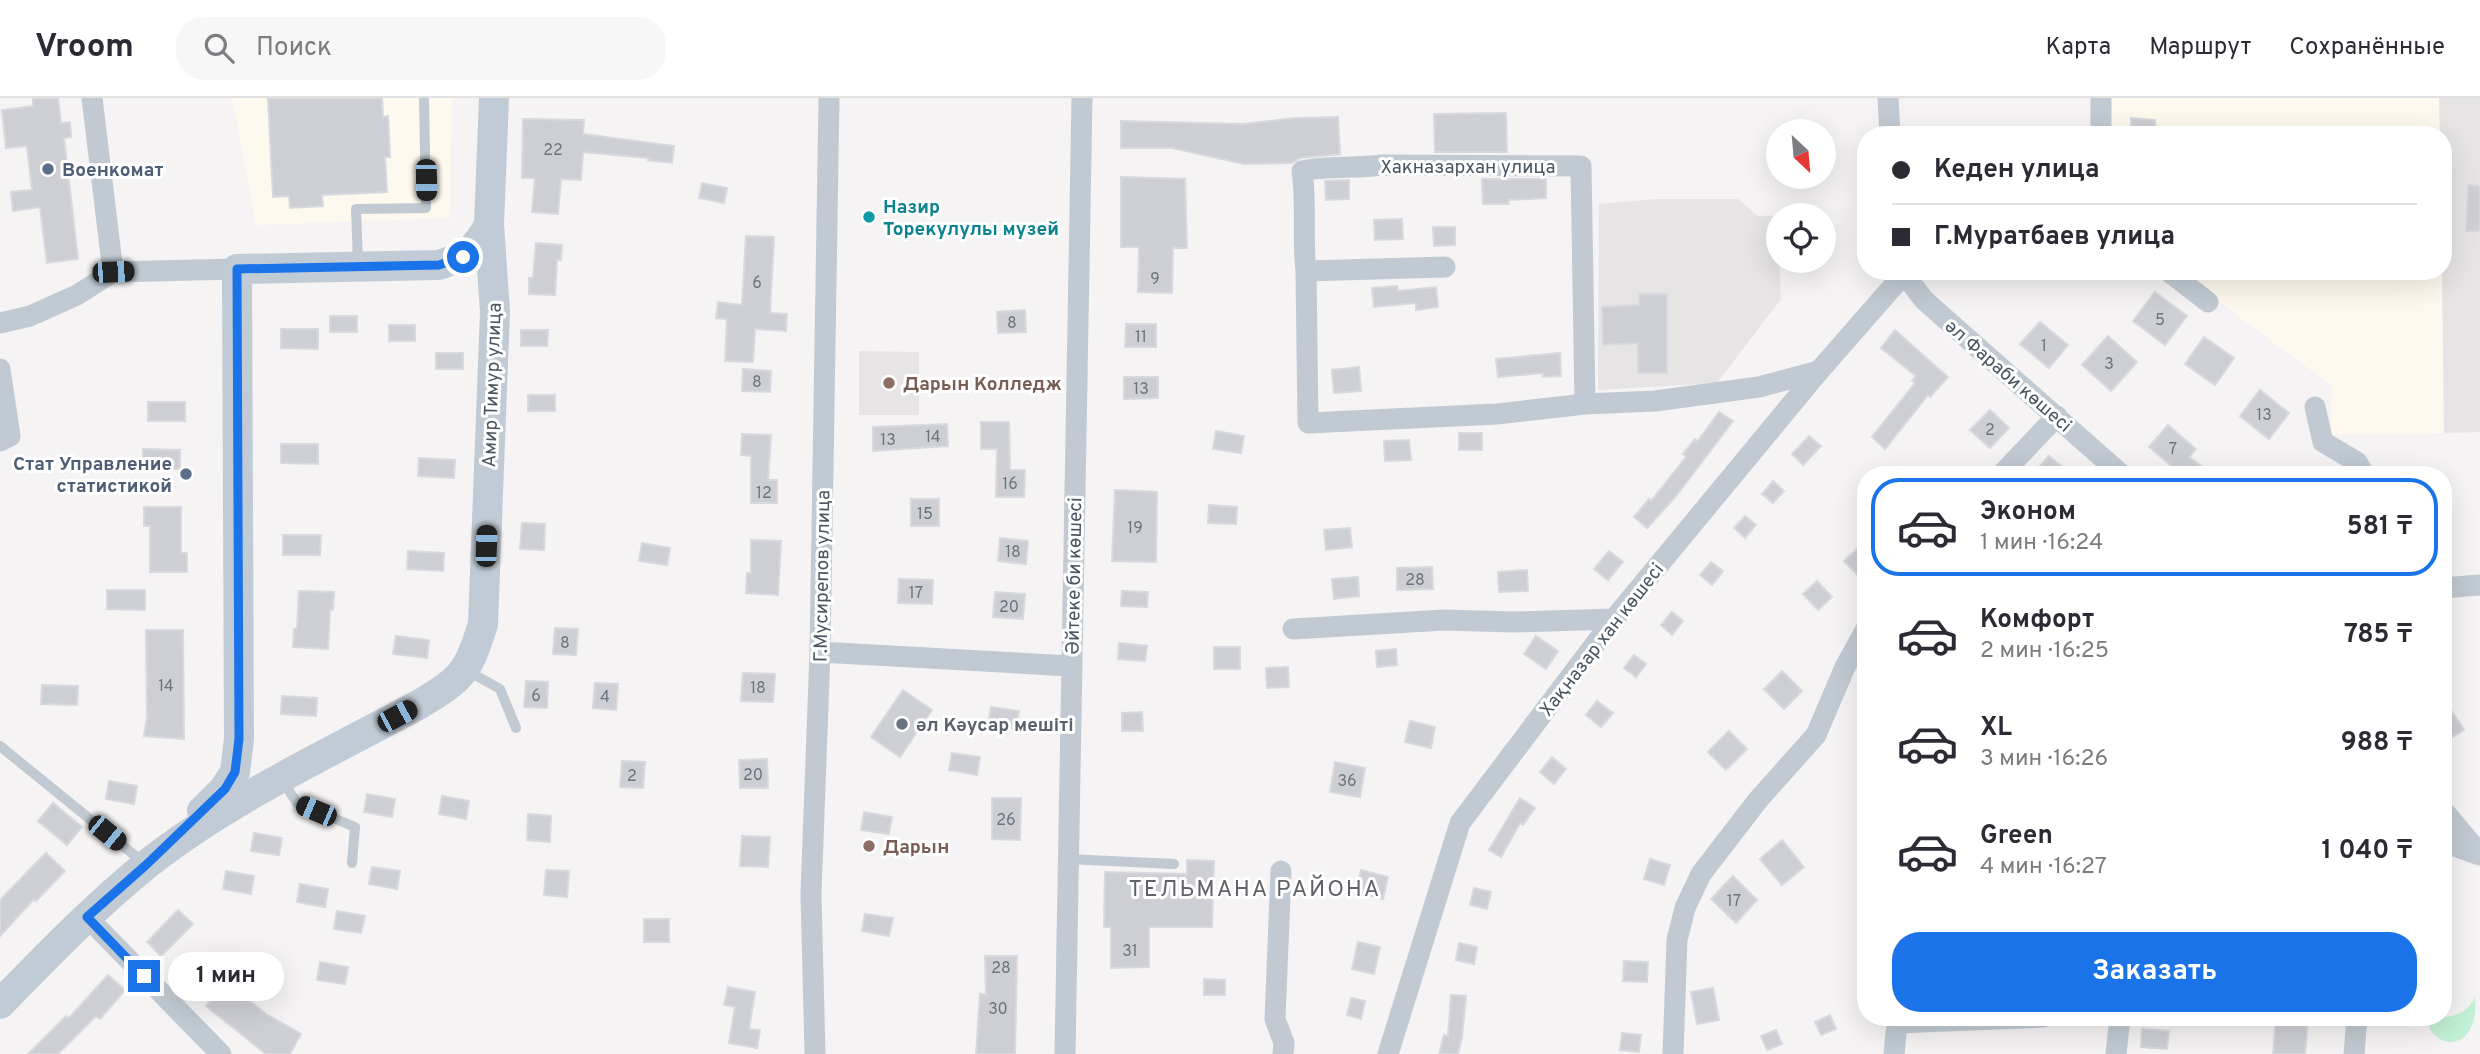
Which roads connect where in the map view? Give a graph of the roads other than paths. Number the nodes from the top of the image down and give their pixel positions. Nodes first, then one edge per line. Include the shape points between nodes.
1 (92, 98) edge
2 (424, 98) edge
3 (494, 98) edge
4 (829, 98) edge
5 (1082, 98) edge
6 (1888, 98) edge
7 (2101, 98) edge
8 (1890, 126) edge
9 (2101, 126) edge
10 (489, 225) junction
11 (358, 267) junction
12 (1446, 267) dead end
13 (237, 269) junction
14 (1306, 271) junction
15 (113, 272) junction
16 (1897, 280) edge
17 (1908, 280) edge
18 (2180, 280) edge
19 (2208, 302) dead end
20 (0, 323) edge
21 (0, 369) edge
22 (1819, 371) junction
23 (1585, 404) junction
24 (2315, 407) dead end
25 (2057, 416) junction
26 (0, 441) edge
27 (2010, 466) edge
28 (2112, 466) edge
29 (2359, 466) edge
30 (2480, 585) edge
31 (2452, 587) edge
32 (1614, 619) junction
33 (1293, 629) dead end
34 (1857, 645) edge
35 (820, 652) junction
36 (1071, 666) junction
37 (466, 670) junction
38 (516, 728) dead end
39 (239, 739) junction
40 (0, 746) edge
41 (281, 778) junction
42 (2452, 821) edge
43 (2452, 845) edge
44 (2480, 854) edge
45 (1068, 859) junction
46 (352, 863) dead end
47 (1174, 864) dead end
48 (146, 865) junction
49 (1281, 871) dead end
50 (87, 917) junction
51 (5, 989) edge
52 (1897, 1026) edge
53 (2119, 1026) edge
54 (2356, 1026) edge
55 (221, 1054) edge
56 (815, 1054) edge
57 (1065, 1054) edge
58 (1283, 1054) edge
59 (1388, 1054) edge
60 (1672, 1054) edge
61 (1894, 1054) edge
62 (2116, 1054) edge
63 (2354, 1054) edge

1 - 15 street
2 - 11 lane via 426,208 356,209
3 - 10 main road, Амир Тимур улица
4 - 35 street, Г.Мусирепов улица
5 - 36 street, Әйтеке би көшесі
6 - 8 street
7 - 9 street
10 - 11 main road via 463,257 439,265
10 - 37 main road, Амир Тимур улица via 495,311 483,624
11 - 13 main road
12 - 14 street
13 - 15 street
13 - 39 main road
14 - 23 street, Хакназархан улица via 1308,423 1497,414
14 - 23 street, Хакназархан улица via 1302,171 1382,165 1581,166
15 - 20 street via 30,316
16 - 22 street, Хақназар хан көшесі
17 - 25 street, әл Фараби көшесі via 1924,300
18 - 19 street
21 - 26 street via 9,436
22 - 23 street, Хакназархан улица via 1723,393
22 - 32 street, Хақназар хан көшесі
24 - 29 street via 2323,442
25 - 27 street
25 - 28 street, әл Фараби көшесі
30 - 31 street
32 - 33 street via 1444,620
32 - 59 street, Хақназар хан көшесі via 1460,823
34 - 60 street via 1816,735 1709,863 1685,908 1677,940
35 - 36 street
35 - 56 street, Г.Мусирепов улица via 811,893
36 - 45 street, Әйтеке би көшесі
37 - 38 lane via 500,689
37 - 41 main road via 420,704
39 - 41 main road via 263,775
39 - 48 main road via 235,772 225,789
40 - 48 lane
41 - 46 lane via 297,803 355,827
41 - 48 main road via 238,801
42 - 44 street
43 - 44 street
45 - 47 lane
45 - 57 street, Әйтеке би көшесі
48 - 50 main road
49 - 58 street via 1275,1019
50 - 51 main road
50 - 55 street
52 - 61 street
53 - 62 street
54 - 63 street

